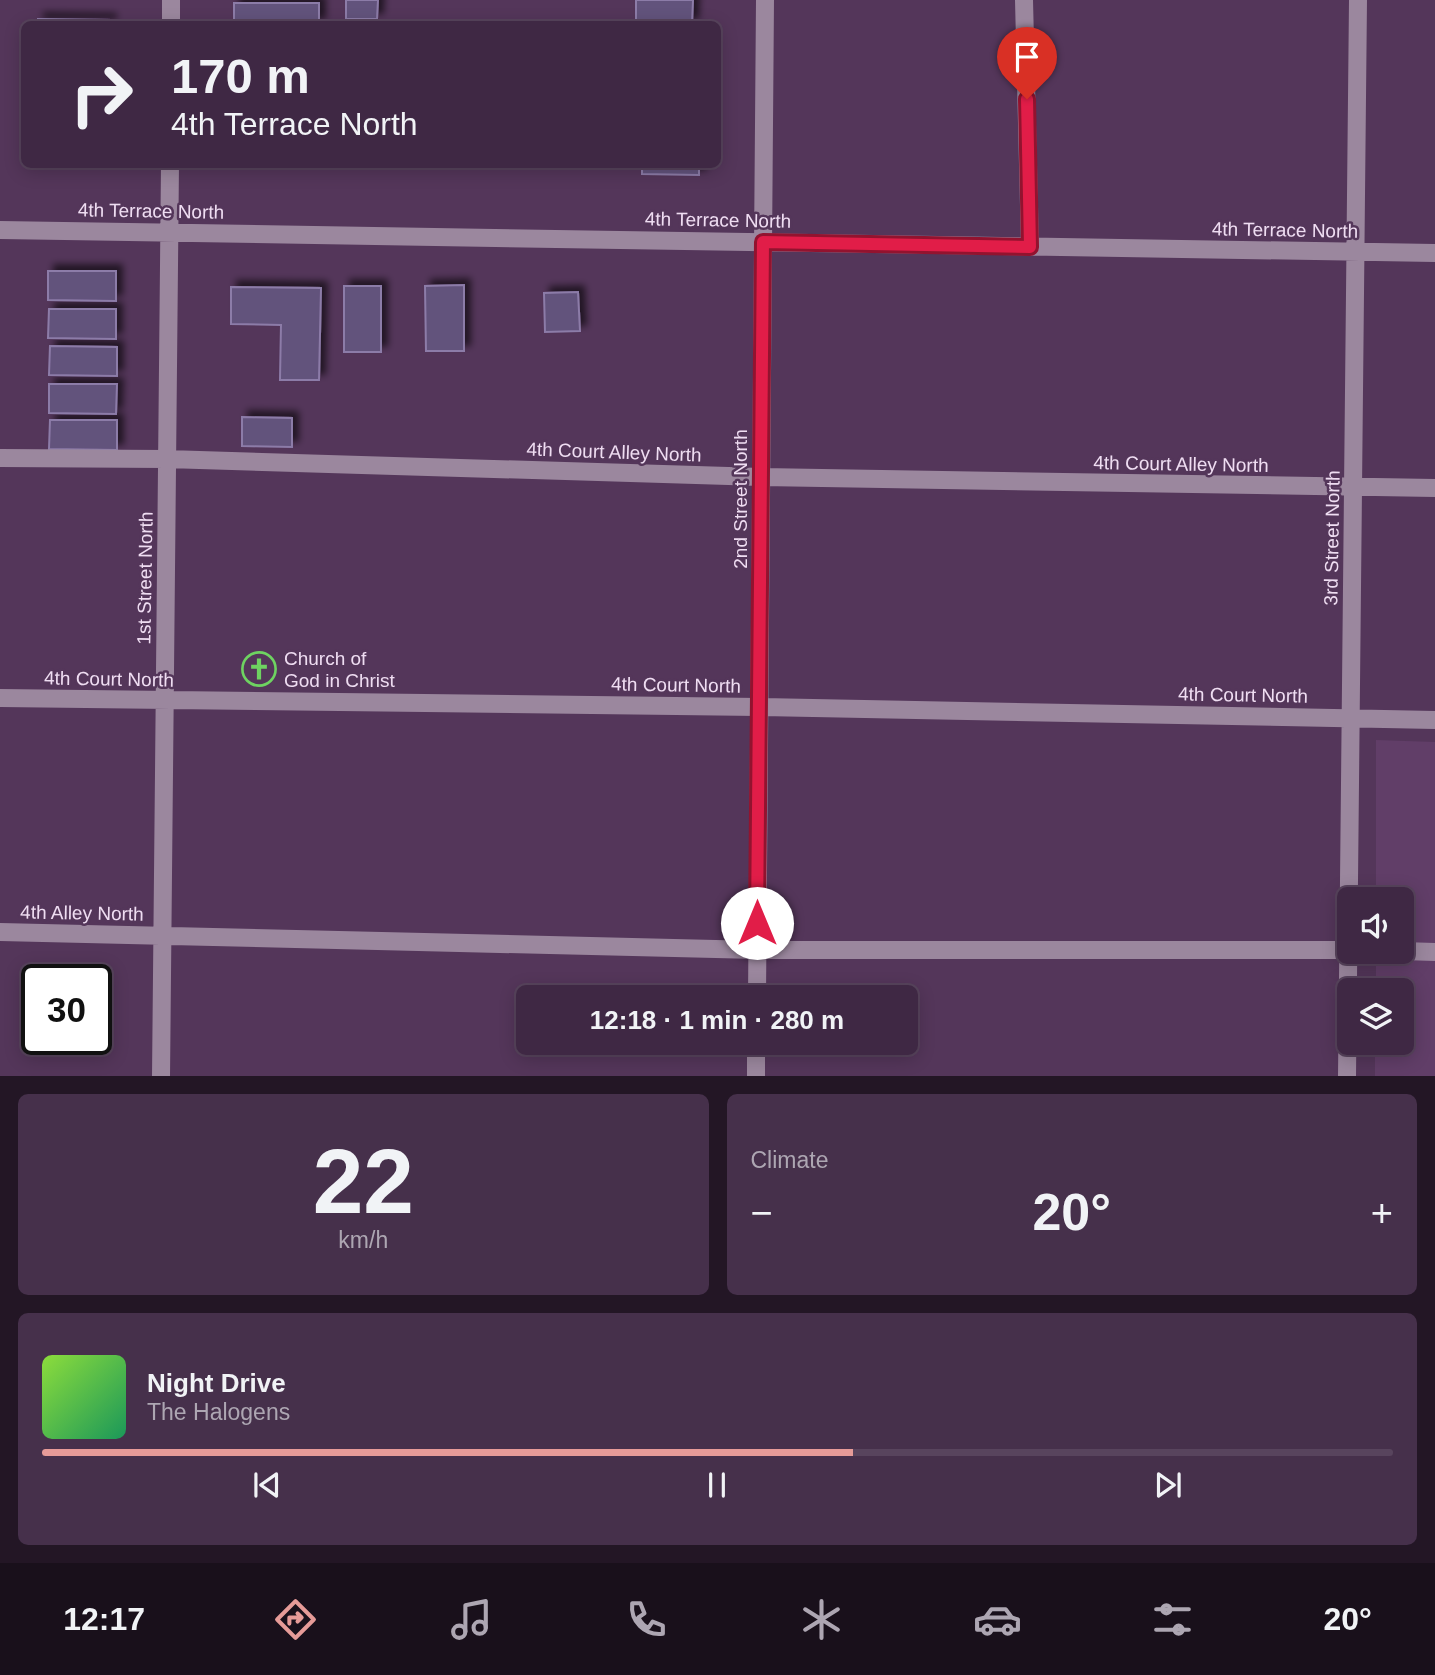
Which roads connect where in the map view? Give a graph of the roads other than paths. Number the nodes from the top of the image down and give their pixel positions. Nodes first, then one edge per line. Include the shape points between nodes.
1 (171, 0) edge
2 (765, 0) edge
3 (1024, 0) edge
4 (1358, 0) edge
5 (171, 21) edge
6 (170, 168) edge
7 (0, 229) edge
8 (169, 232) junction
9 (763, 242) junction
10 (1030, 247) junction
11 (1355, 252) junction
12 (1435, 253) edge
13 (0, 458) edge
14 (167, 460) junction
15 (761, 477) junction
16 (1353, 488) junction
17 (1435, 488) edge
18 (0, 698) edge
19 (165, 701) junction
20 (759, 707) junction
21 (1351, 718) junction
22 (1435, 720) edge
23 (1350, 887) edge
24 (0, 932) edge
25 (163, 936) junction
26 (757, 950) junction
27 (1337, 950) edge
28 (1414, 951) edge
29 (1435, 952) edge
30 (1349, 964) edge
31 (757, 985) edge
32 (756, 1055) edge
33 (161, 1076) edge
34 (756, 1076) edge
35 (1348, 1076) edge

1 - 5 street
2 - 9 street, 2nd Street North
3 - 10 street
4 - 11 street, 3rd Street North
6 - 8 street, 1st Street North
7 - 8 street, 4th Terrace North
8 - 9 street, 4th Terrace North
8 - 14 street, 1st Street North
9 - 10 street, 4th Terrace North
9 - 15 street, 2nd Street North
10 - 11 street, 4th Terrace North
11 - 12 street, 4th Terrace North
11 - 16 street, 3rd Street North
13 - 14 street, 4th Court Alley North
14 - 15 street, 4th Court Alley North
14 - 19 street, 1st Street North
15 - 16 street, 4th Court Alley North
15 - 20 street, 2nd Street North
16 - 17 street, 4th Court Alley North
16 - 21 street, 3rd Street North
18 - 19 street, 4th Court North
19 - 20 street, 4th Court North
19 - 25 street, 1st Street North
20 - 21 street, 4th Court North
20 - 26 street, 2nd Street North
21 - 22 street, 4th Court North
21 - 23 street, 3rd Street North
24 - 25 street, 4th Alley North
25 - 26 street, 4th Alley North
25 - 33 street, 1st Street North
26 - 27 street, 4th Alley North
26 - 31 street, 2nd Street North
28 - 29 street
30 - 35 street, 3rd Street North
32 - 34 street

